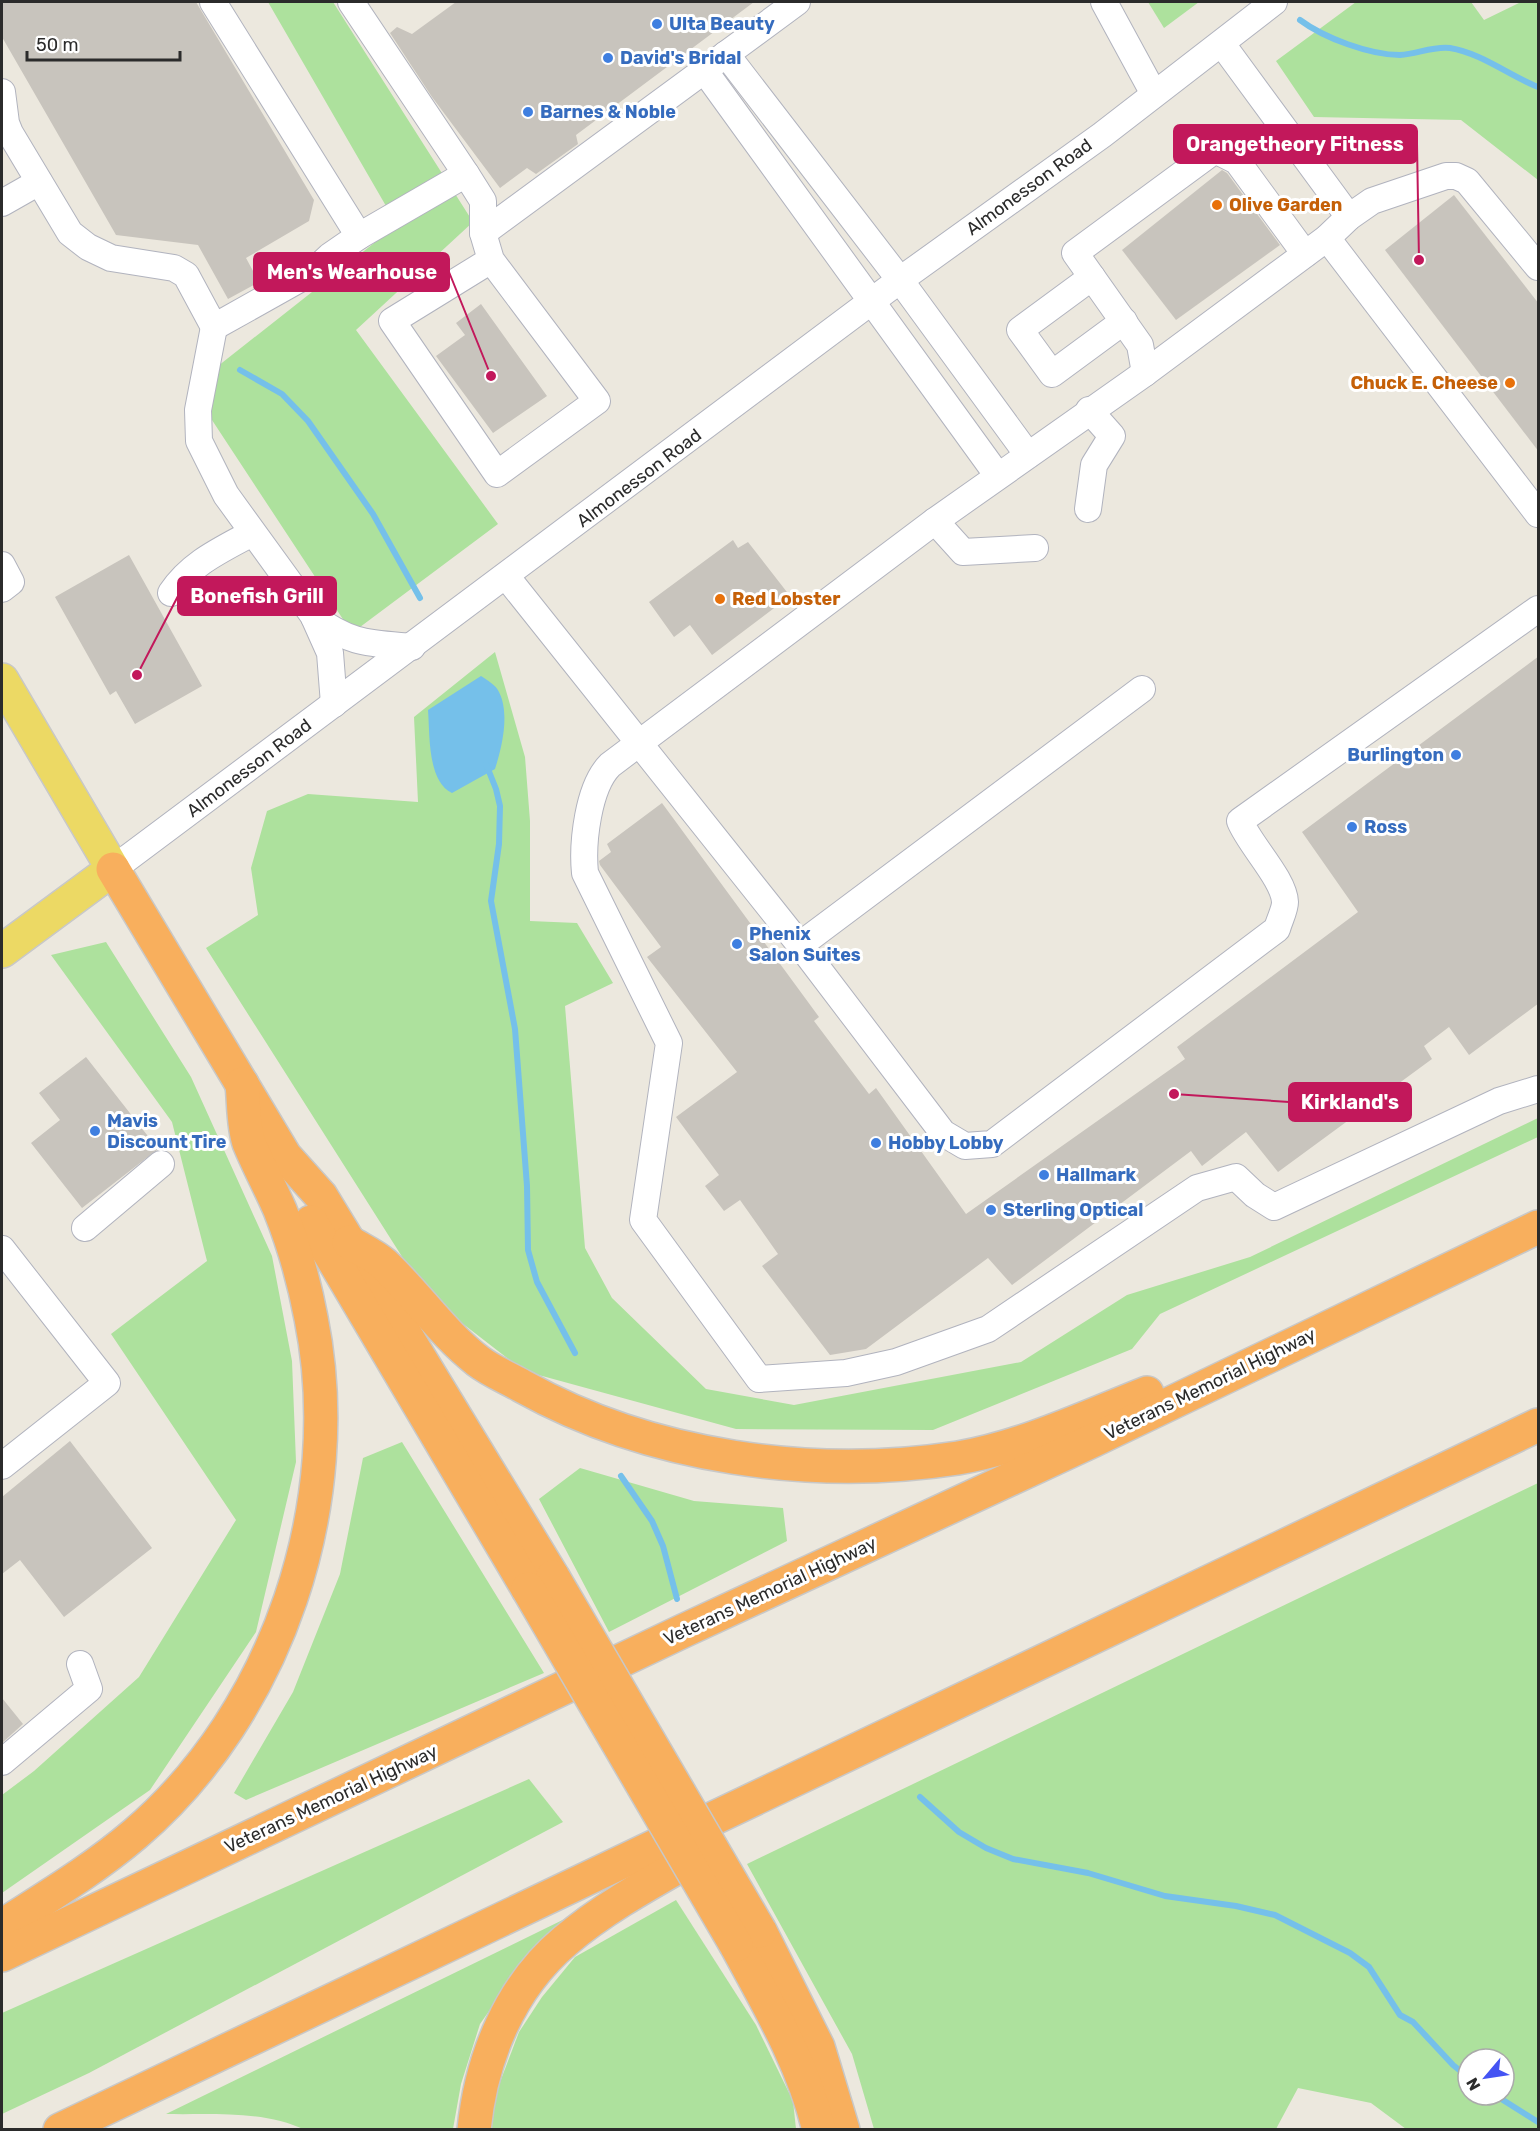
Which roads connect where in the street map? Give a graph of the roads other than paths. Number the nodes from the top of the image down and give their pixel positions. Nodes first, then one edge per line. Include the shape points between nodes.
1 (213, 2) edge
2 (351, 2) edge
3 (797, 2) edge
4 (1104, 2) edge
5 (1274, 2) edge
6 (1222, 44) junction
7 (726, 54) junction
8 (704, 70) junction
9 (2, 92) edge
10 (1154, 94) junction
11 (6, 136) edge
12 (466, 174) junction
13 (39, 182) junction
14 (2, 203) edge
15 (1349, 217) junction
16 (483, 233) junction
17 (359, 236) junction
18 (1328, 238) junction
19 (1305, 254) junction
20 (490, 260) junction
21 (1539, 267) edge
22 (1092, 277) junction
23 (900, 280) junction
24 (873, 303) junction
25 (1124, 321) junction
26 (214, 327) junction
27 (1145, 373) junction
28 (1089, 410) junction
29 (1028, 455) junction
30 (998, 476) junction
31 (1088, 509) dead end
32 (1539, 514) edge
33 (934, 521) junction
34 (252, 533) junction
35 (1035, 548) dead end
36 (507, 576) junction
37 (171, 593) dead end
38 (1539, 609) edge
39 (313, 615) junction
40 (412, 647) junction
41 (2, 680) edge
42 (1142, 689) dead end
43 (334, 704) junction
44 (639, 744) junction
45 (113, 869) junction
46 (800, 945) junction
47 (2, 951) edge
48 (242, 1084) junction
49 (1539, 1089) edge
50 (285, 1156) junction
51 (162, 1164) dead end
52 (1539, 1227) edge
53 (85, 1228) dead end
54 (349, 1242) junction
55 (2, 1249) edge
56 (1450, 1268) junction
57 (1539, 1425) edge
58 (2, 1466) edge
59 (540, 1583) junction
60 (80, 1664) dead end
61 (2, 1762) edge
62 (806, 1776) junction
63 (2, 1926) edge
64 (748, 1938) junction
65 (2, 1955) edge
66 (60, 2130) edge
67 (474, 2130) edge
68 (819, 2130) edge
69 (843, 2130) edge

1 - 17 street
2 - 12 street
3 - 7 street
4 - 10 street
5 - 6 street, Almonesson Road
6 - 10 street, Almonesson Road
6 - 15 street
7 - 8 street
7 - 23 street
8 - 16 street
8 - 24 street
9 - 11 street
10 - 23 street, Almonesson Road
11 - 13 street
12 - 16 street via 483,201
12 - 17 street
13 - 14 street
13 - 26 street via 70,233 88,247 111,258 174,268 186,275
15 - 18 street
15 - 21 street via 1372,201 1414,185 1456,176 1467,181
16 - 20 street
17 - 26 street via 314,270
18 - 19 street
18 - 32 street
19 - 22 street via 1237,161 1215,150 1075,254
19 - 27 street
20 - 20 street via 597,401 497,474 392,321
22 - 25 street
22 - 25 street via 1020,330 1026,339 1052,374
23 - 24 street, Almonesson Road
23 - 29 street
24 - 30 street
24 - 36 street, Almonesson Road
25 - 27 street via 1140,345
26 - 34 street via 198,410 199,441 226,495
27 - 28 street
28 - 29 street
28 - 31 street via 1112,436 1094,465
29 - 30 street
30 - 33 street
33 - 35 street via 963,552
33 - 44 street
34 - 37 street via 205,558 182,576
34 - 39 street
36 - 40 street, Almonesson Road
36 - 44 street
38 - 46 street via 1240,821 1245,835 1277,881 1285,902 1277,929 992,1144 965,1146 944,1133
39 - 40 street via 344,637 363,643
39 - 43 street via 330,653
40 - 43 street, Almonesson Road
41 - 45 main road
42 - 46 street
43 - 45 street, Almonesson Road
44 - 46 street
44 - 49 street via 603,772 593,796 583,856 585,873 669,1044 644,1220 759,1380 846,1372 896,1362 988,1329 1197,1188 1236,1177 1274,1207 1499,1101
45 - 47 main road, Almonesson Road
45 - 48 highway
48 - 50 highway
48 - 63 highway via 248,1141 299,1262 312,1321 320,1440 314,1503 297,1580 260,1672 207,1756 135,1834
50 - 54 highway via 321,1196
50 - 59 highway via 302,1208
51 - 53 street
52 - 56 highway, Veterans Memorial Highway
54 - 56 highway via 383,1263 436,1323 479,1362 590,1420 729,1456 784,1464 845,1466 959,1457 1013,1444
54 - 59 highway
55 - 58 street via 107,1383
56 - 65 highway, Veterans Memorial Highway via 1092,1442 683,1631
57 - 62 highway
59 - 64 highway, bridge
60 - 61 street via 89,1689
62 - 66 highway
62 - 67 highway via 759,1820 634,1894 565,1941 536,1970 511,2006 496,2037 483,2072
64 - 68 highway via 813,2103
64 - 69 highway via 818,2047

